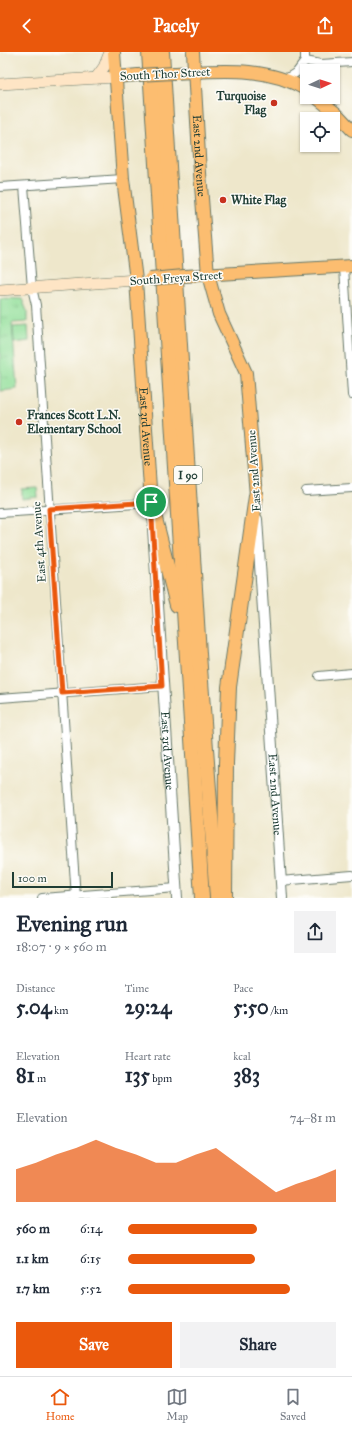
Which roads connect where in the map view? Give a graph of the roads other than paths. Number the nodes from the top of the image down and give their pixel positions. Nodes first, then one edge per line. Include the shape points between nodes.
1 (110, 52) edge
2 (114, 52) edge
3 (149, 52) edge
4 (162, 52) edge
5 (193, 52) edge
6 (305, 52) edge
7 (305, 61) junction
8 (352, 62) edge
9 (311, 64) edge
10 (340, 64) edge
11 (194, 72) junction
12 (116, 77) junction
13 (96, 78) junction
14 (284, 80) junction
15 (0, 84) edge
16 (300, 87) edge
17 (325, 104) edge
18 (352, 130) edge
19 (123, 179) junction
20 (24, 186) junction
21 (0, 187) edge
22 (348, 266) edge
23 (208, 275) junction
24 (136, 280) junction
25 (32, 288) junction
26 (0, 290) edge
27 (352, 395) edge
28 (352, 488) edge
29 (306, 491) dead end
30 (256, 496) junction
31 (151, 502) junction
32 (49, 509) junction
33 (0, 513) edge
34 (186, 639) junction
35 (352, 674) edge
36 (319, 676) dead end
37 (162, 686) junction
38 (62, 693) junction
39 (0, 698) edge
40 (352, 875) edge
41 (280, 881) junction
42 (177, 893) edge
43 (76, 897) edge
44 (42, 898) edge
45 (202, 898) edge
46 (217, 898) edge
47 (225, 898) edge
48 (282, 898) edge

1 - 13 main road
2 - 12 main road, East 3rd Avenue
3 - 34 highway, I 90
4 - 46 highway, I 90 via 199,654
5 - 11 main road, East 2nd Avenue
6 - 7 street
7 - 9 street
7 - 14 street via 297,72
8 - 10 street
11 - 12 main road, South Thor Street, bridge
11 - 14 main road, South Thor Street via 251,71
11 - 23 main road, East 2nd Avenue
12 - 13 main road, South Thor Street
12 - 19 main road, East 3rd Avenue
13 - 15 main road, South Thor Street
14 - 16 main road, South Thor Street
17 - 18 main road
19 - 20 street
19 - 24 main road, East 3rd Avenue
20 - 21 street
20 - 25 street, East 4th Avenue
22 - 23 main road, South Freya Street
22 - 27 street
23 - 24 main road, South Freya Street, bridge
23 - 30 main road, East 2nd Avenue via 219,314 246,373
24 - 25 main road, South Freya Street
24 - 31 main road, East 3rd Avenue
25 - 26 main road, South Freya Street
25 - 32 street, East 4th Avenue via 36,305
28 - 29 street
30 - 41 street, East 2nd Avenue
30 - 47 highway via 229,687
31 - 32 street
31 - 34 highway
31 - 37 street, East 3rd Avenue
32 - 33 street
32 - 38 street, East 4th Avenue
34 - 45 highway, I 90
35 - 36 street
37 - 38 street
37 - 42 street, East 3rd Avenue
38 - 39 street
38 - 43 street, East 4th Avenue
40 - 41 street
41 - 48 street, East 2nd Avenue
42 - 43 street
43 - 44 street

